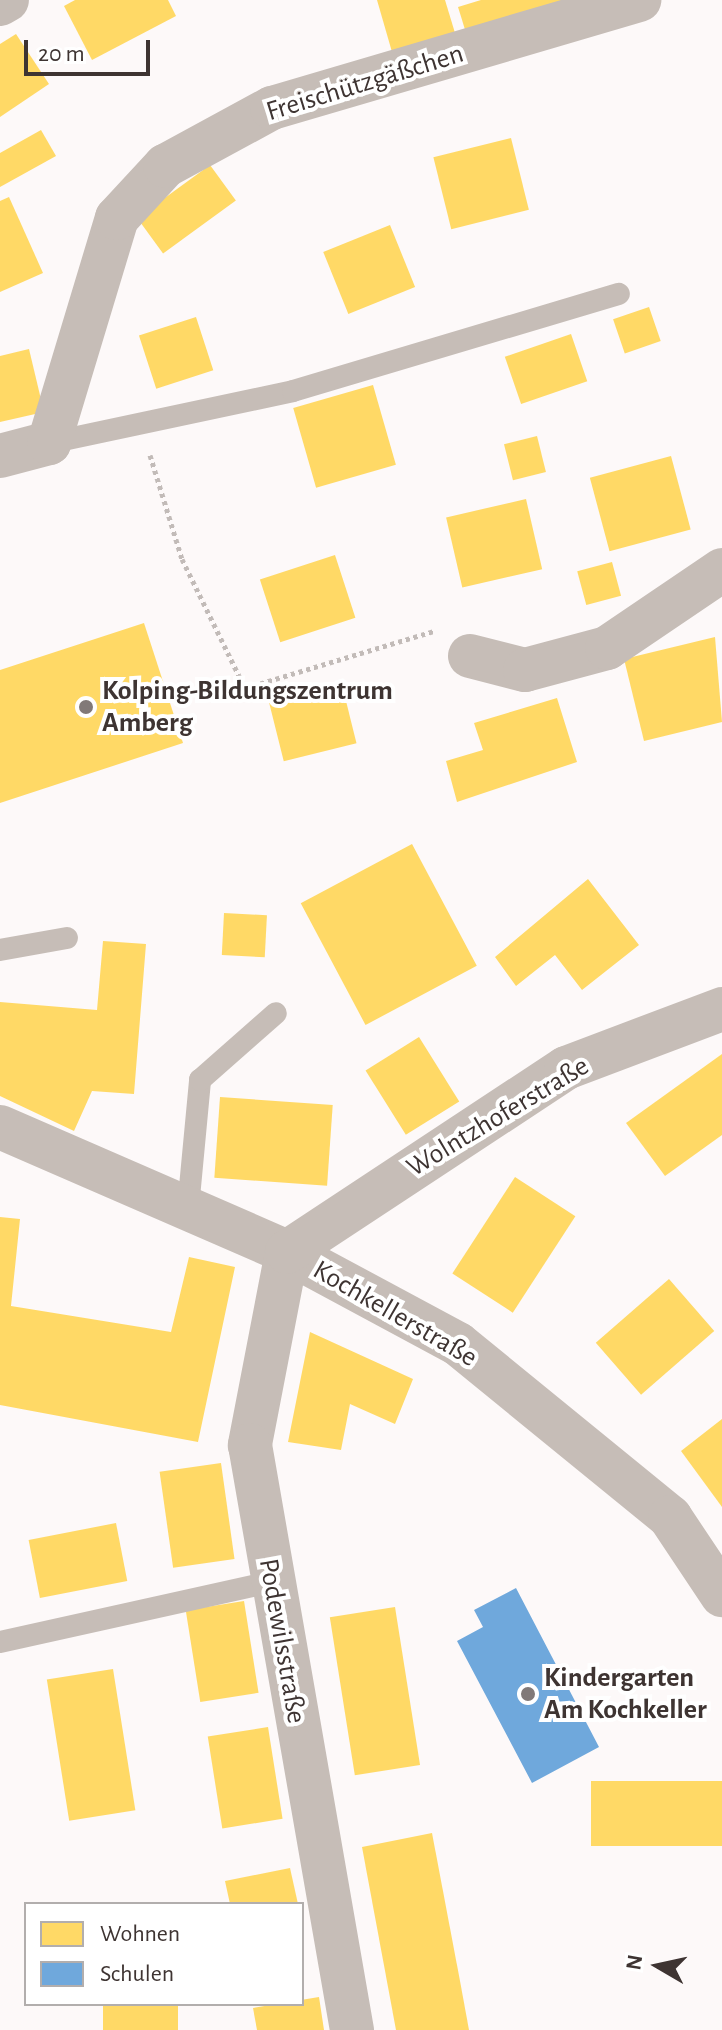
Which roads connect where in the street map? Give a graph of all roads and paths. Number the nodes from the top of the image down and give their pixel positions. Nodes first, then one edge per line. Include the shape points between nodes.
1 (7, 0) edge
2 (639, 0) edge
3 (0, 4) edge
4 (619, 294) dead end
5 (141, 427) junction
6 (49, 443) junction
7 (0, 456) edge
8 (722, 570) edge
9 (470, 656) joint
10 (67, 938) dead end
11 (0, 950) edge
12 (722, 1009) edge
13 (276, 1013) dead end
14 (0, 1127) edge
15 (188, 1208) junction
16 (287, 1252) junction
17 (270, 1582) junction
18 (722, 1595) edge
19 (0, 1642) edge
20 (352, 2030) edge

1 - 3 street
2 - 6 street, Freischützgäßchen via 272,108 165,166 117,218
4 - 5 lane via 293,391
5 - 6 lane
5 - 9 path via 182,559 245,688 437,630
6 - 7 street
8 - 9 street via 607,648 525,670
10 - 11 lane
12 - 16 street, Wolntzhoferstraße via 566,1068
13 - 15 lane via 200,1080
14 - 15 street, Kochkellerstraße
15 - 16 street, Kochkellerstraße
16 - 17 street, Podewilsstraße via 250,1445
16 - 18 street, Kochkellerstraße via 458,1344 590,1447 670,1517
17 - 19 lane
17 - 20 street, Podewilsstraße

